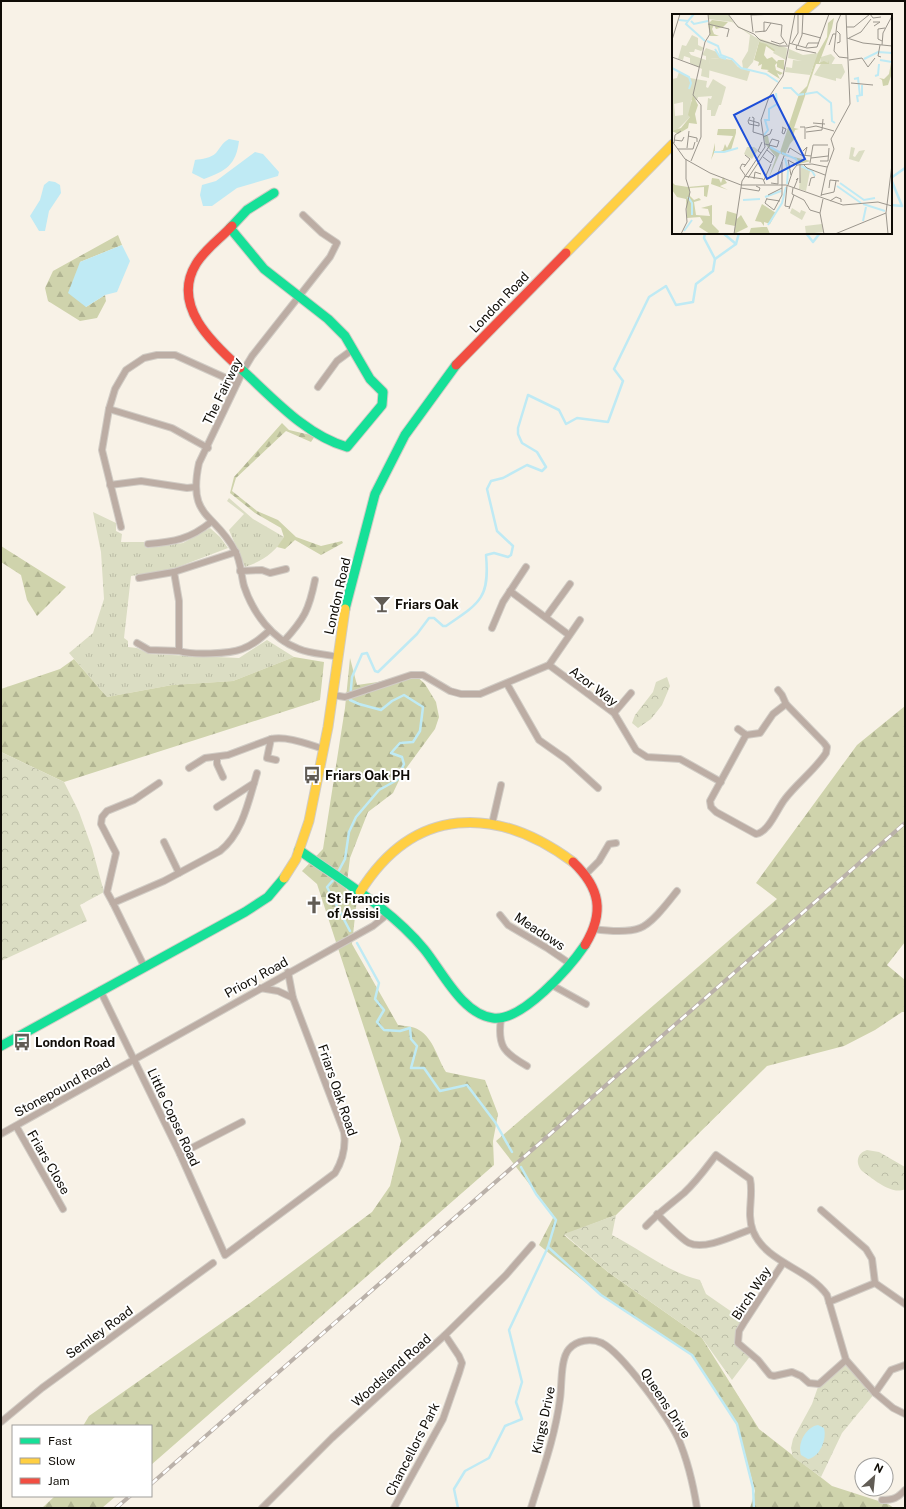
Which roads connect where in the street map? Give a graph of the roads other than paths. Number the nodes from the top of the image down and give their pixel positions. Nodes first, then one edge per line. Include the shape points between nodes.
1 (816, 1) edge
2 (800, 14) edge
3 (672, 145) edge
4 (274, 193) dead end
5 (303, 215) dead end
6 (230, 228) junction
7 (300, 296) junction
8 (352, 350) junction
9 (243, 370) junction
10 (237, 383) junction
11 (318, 387) dead end
12 (109, 409) junction
13 (208, 448) junction
14 (110, 485) junction
15 (196, 487) junction
16 (211, 522) junction
17 (121, 527) dead end
18 (148, 544) dead end
19 (236, 552) junction
20 (526, 567) dead end
21 (286, 569) dead end
22 (240, 571) junction
23 (174, 572) junction
24 (139, 578) dead end
25 (315, 580) dead end
26 (570, 584) dead end
27 (510, 591) junction
28 (546, 617) junction
29 (580, 620) dead end
30 (492, 628) dead end
31 (270, 630) junction
32 (569, 635) junction
33 (284, 641) junction
34 (136, 643) dead end
35 (179, 652) junction
36 (338, 657) junction
37 (548, 666) junction
38 (507, 684) junction
39 (778, 690) dead end
40 (631, 693) dead end
41 (333, 695) junction
42 (786, 704) junction
43 (614, 714) junction
44 (738, 729) dead end
45 (746, 735) junction
46 (271, 739) junction
47 (324, 749) junction
48 (217, 757) junction
49 (276, 760) dead end
50 (189, 768) dead end
51 (257, 773) dead end
52 (223, 778) dead end
53 (720, 782) junction
54 (159, 783) dead end
55 (254, 784) junction
56 (501, 785) dead end
57 (598, 788) dead end
58 (217, 807) dead end
59 (492, 824) junction
60 (164, 842) dead end
61 (616, 843) dead end
62 (299, 850) junction
63 (179, 873) junction
64 (586, 874) junction
65 (677, 891) dead end
66 (360, 892) junction
67 (113, 903) junction
68 (388, 914) junction
69 (500, 915) dead end
70 (594, 929) junction
71 (569, 963) junction
72 (144, 966) junction
73 (288, 972) junction
74 (550, 984) junction
75 (260, 988) junction
76 (100, 990) junction
77 (293, 998) junction
78 (586, 1004) dead end
79 (501, 1019) junction
80 (1, 1046) edge
81 (134, 1059) junction
82 (527, 1066) dead end
83 (242, 1122) dead end
84 (16, 1126) junction
85 (1, 1134) edge
86 (180, 1154) junction
87 (64, 1209) dead end
88 (821, 1210) dead end
89 (657, 1214) junction
90 (646, 1226) dead end
91 (752, 1229) junction
92 (532, 1245) dead end
93 (225, 1255) joint
94 (213, 1263) dead end
95 (783, 1263) junction
96 (875, 1283) junction
97 (829, 1302) junction
98 (905, 1304) edge
99 (445, 1335) junction
100 (580, 1341) joint
101 (846, 1360) junction
102 (905, 1365) edge
103 (875, 1393) junction
104 (905, 1414) edge
105 (1, 1422) edge
106 (905, 1490) edge
107 (882, 1500) dead end
108 (262, 1508) edge
109 (394, 1508) edge
110 (531, 1508) edge
111 (697, 1508) edge

1 - 2 street
3 - 36 street, London Road via 457,363 405,435 376,494 343,617
4 - 6 street via 243,213
5 - 7 street, The Fairway via 337,243 330,257
6 - 7 street via 264,269
6 - 9 street via 214,239 193,267 187,298 191,312 202,328
7 - 8 street via 345,336
7 - 9 street, The Fairway
8 - 9 street via 370,379 383,392 382,405 347,447 336,445 308,426
8 - 11 street via 337,361
9 - 10 street, The Fairway
10 - 12 street via 175,355 157,355 144,358 126,370 115,389
10 - 13 street, The Fairway
12 - 13 street via 172,428
12 - 14 street via 102,450
13 - 15 street, The Fairway via 199,463
14 - 15 street via 141,482
14 - 17 street
15 - 16 street, The Fairway via 199,504
16 - 18 street via 197,533 174,542
16 - 19 street, The Fairway via 228,539
19 - 22 street, The Fairway
19 - 23 street
20 - 27 street
21 - 22 street via 270,573 262,570
22 - 31 street, The Fairway via 244,587 258,616
23 - 24 street
23 - 35 street via 179,601
25 - 33 street via 307,613
26 - 28 street
27 - 28 street
27 - 30 street
28 - 32 street
29 - 32 street
31 - 33 street, The Fairway
31 - 35 street via 255,643 240,650 213,653
32 - 37 street
33 - 36 street, The Fairway via 299,649
34 - 35 street via 149,650
36 - 41 street, London Road
37 - 38 street
37 - 43 street, Azor Way
38 - 41 street via 480,694 461,694 450,691 423,675 411,675 351,695
38 - 57 street via 539,740 566,759
39 - 42 street
40 - 43 street
41 - 47 street, London Road
42 - 45 street via 773,714 760,733
42 - 53 street via 824,743 827,747 826,753 785,799 765,829 756,834 711,807 710,801
43 - 53 street, Azor Way via 636,750 647,757 680,759
44 - 45 street
45 - 53 street
46 - 47 street via 290,740
46 - 48 street
46 - 49 street via 267,758
47 - 62 street, London Road via 309,821
48 - 50 street via 205,758
48 - 52 street
51 - 55 street
54 - 67 street via 134,800 107,811 102,817 101,824 116,853 107,892
55 - 58 street
55 - 63 street via 242,820 227,845
56 - 59 street
59 - 64 street via 528,835 560,851
59 - 66 street via 465,821 435,827 413,836 393,850
60 - 63 street
61 - 64 street via 609,844
62 - 66 street
62 - 72 street, London Road via 282,881 268,897
63 - 67 street
64 - 70 street via 595,889 598,913
65 - 70 street via 641,928 618,931
66 - 68 street
67 - 72 street
68 - 73 street, Priory Road via 373,926
68 - 79 street via 416,940 453,990 469,1007 487,1017
69 - 71 street, Meadows via 508,925
70 - 71 street via 582,949
71 - 74 street
72 - 76 street, London Road
73 - 75 street, Priory Road
73 - 77 street, Friars Oak Road
74 - 78 street
74 - 79 street via 528,1006
75 - 77 street via 278,991
75 - 81 street, Priory Road
76 - 80 street, London Road
76 - 81 street, Little Copse Road
77 - 93 street, Friars Oak Road via 344,1132 343,1153 335,1172
79 - 82 street via 498,1035 504,1049
81 - 84 street, Stonepound Road
81 - 86 street, Little Copse Road
83 - 86 street
84 - 85 street, Stonepound Road
84 - 87 street, Friars Close
86 - 93 street, Little Copse Road
88 - 96 street via 866,1249 872,1259
89 - 90 street
89 - 91 street via 689,1243 702,1245
89 - 91 street via 698,1179 716,1154 750,1179 749,1215
91 - 95 street via 761,1242
92 - 99 street, Woodsland Road via 506,1275
94 - 105 street, Semley Road via 42,1388
95 - 97 street via 822,1288
95 - 101 street, Birch Way via 745,1321 738,1343 758,1360 770,1375 792,1372 813,1385 819,1384
96 - 97 street
96 - 98 street
97 - 101 street
99 - 108 street, Woodsland Road via 336,1434
99 - 109 street, Chancellors Park via 462,1363 443,1419
100 - 110 street, Kings Drive via 568,1350 564,1360 560,1401 551,1445
100 - 111 street, Queens Drive via 592,1340 603,1344 640,1380 677,1437 692,1476
101 - 103 street
102 - 103 street via 891,1370
103 - 104 street via 892,1408
106 - 107 street via 899,1498

